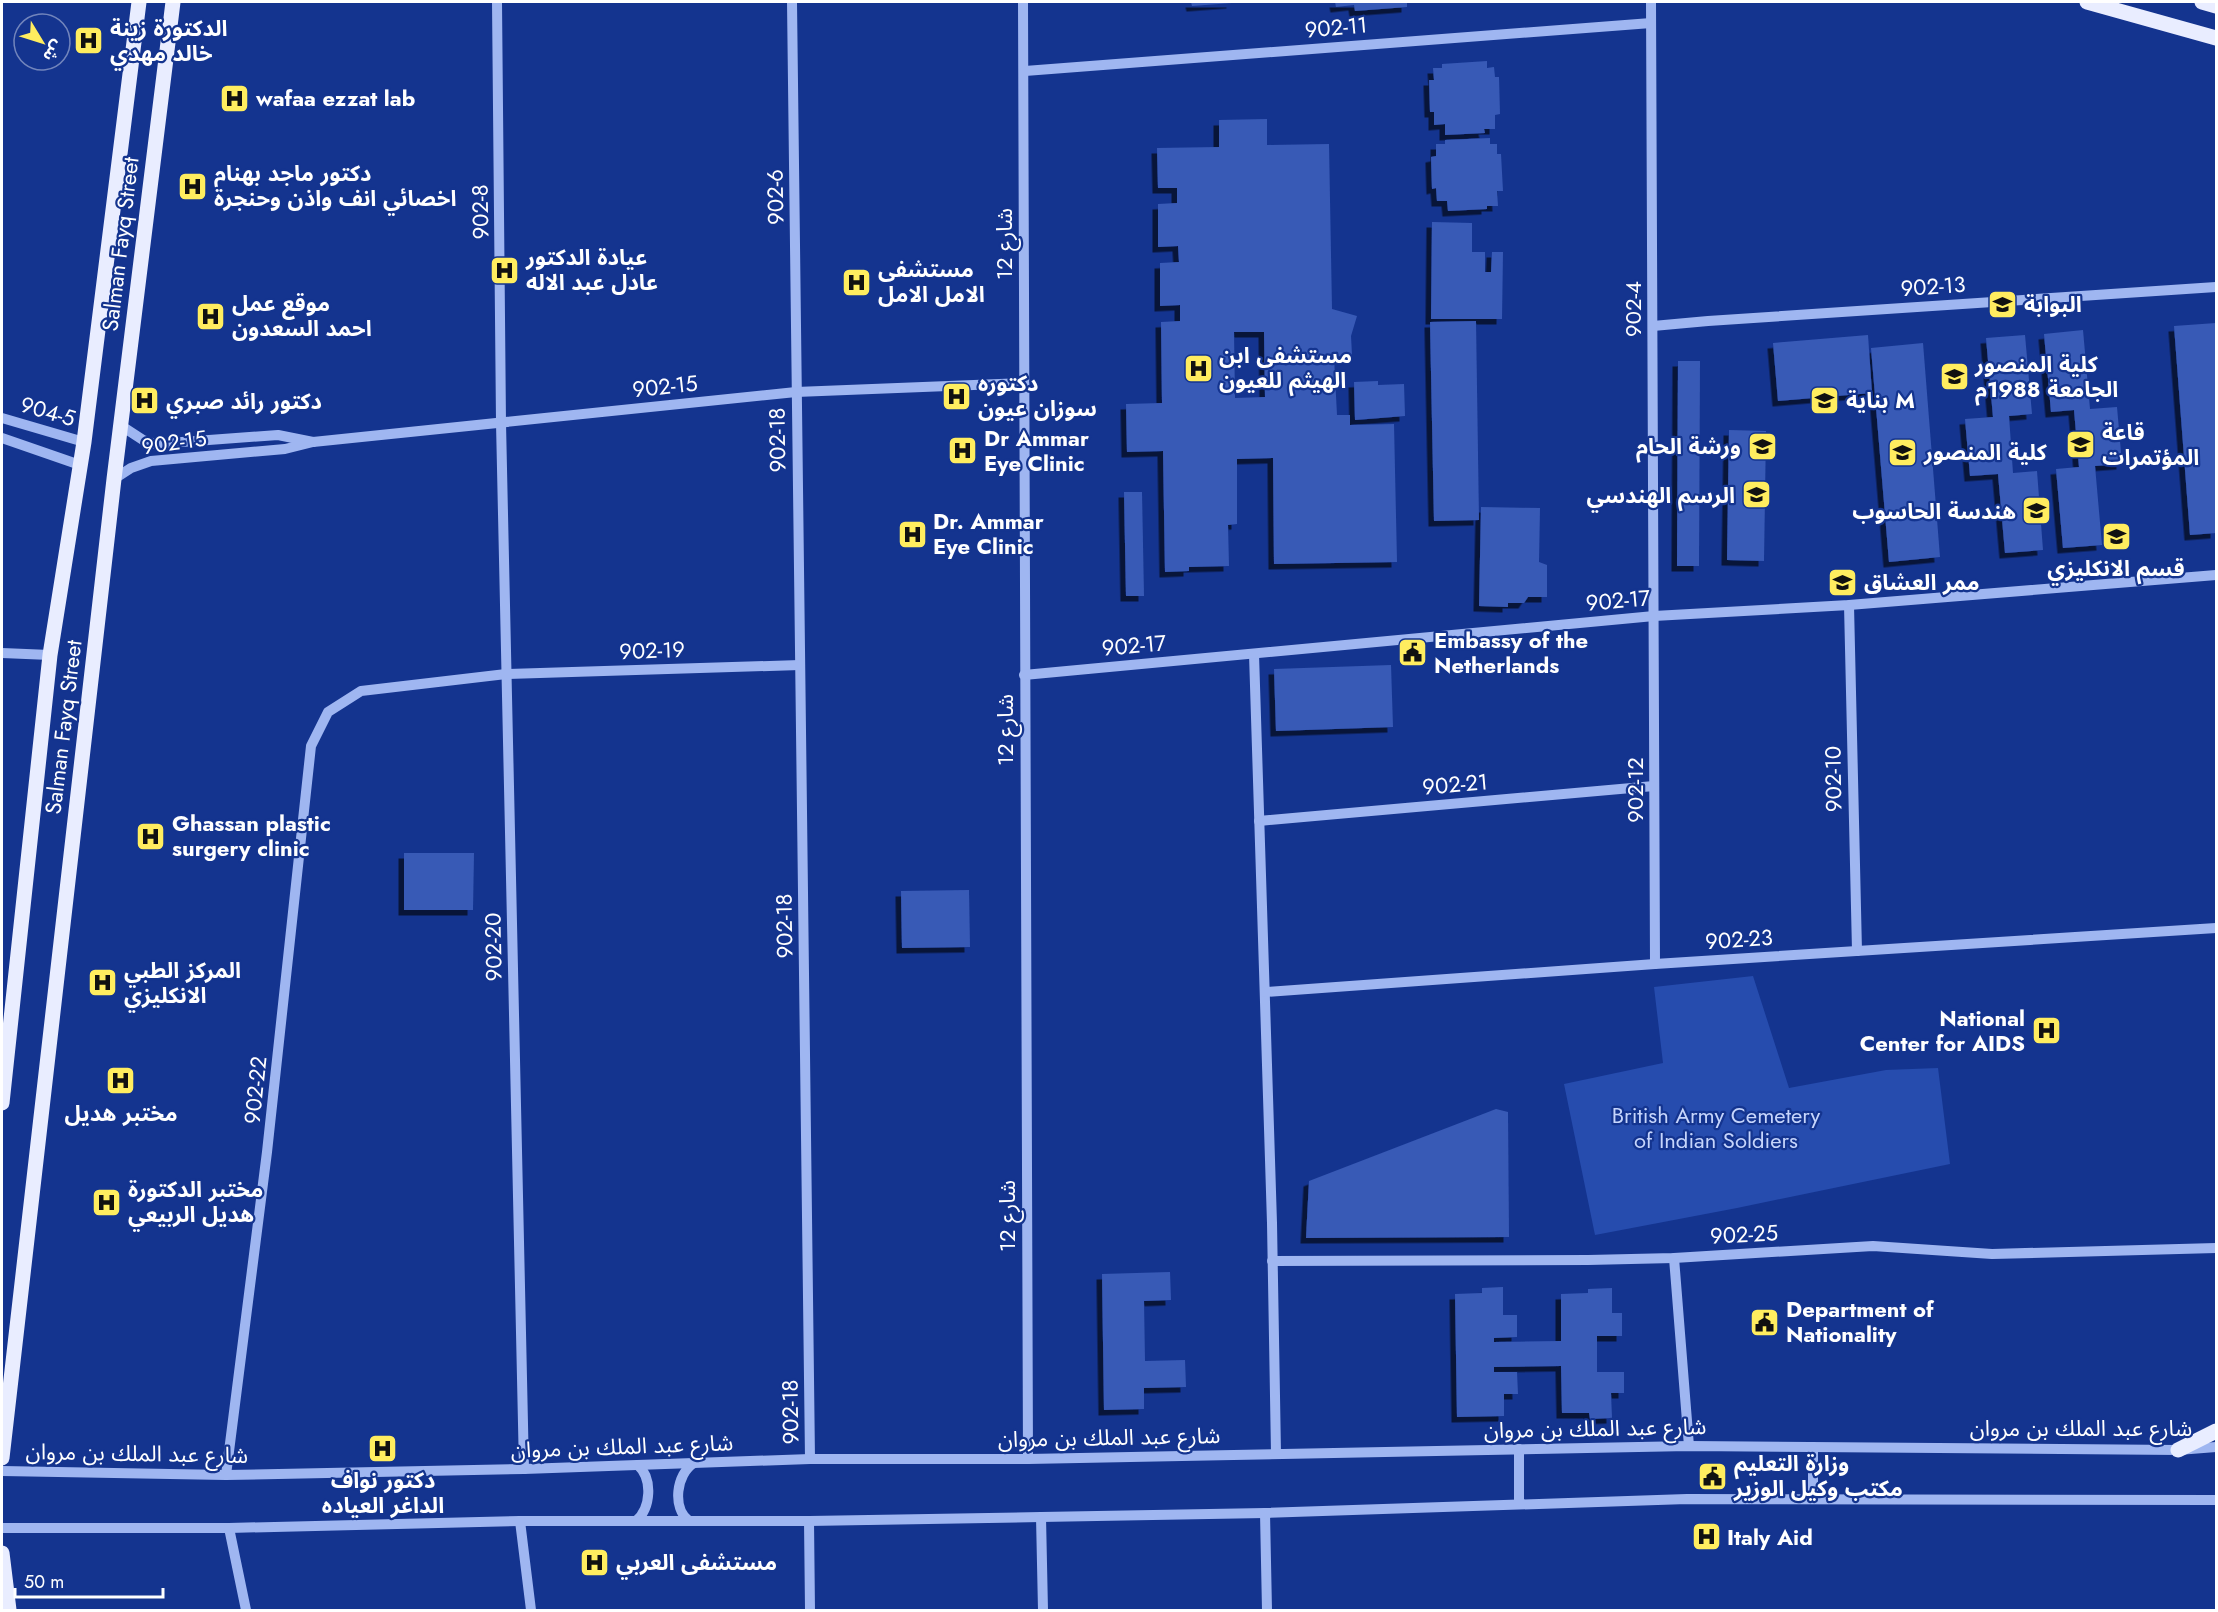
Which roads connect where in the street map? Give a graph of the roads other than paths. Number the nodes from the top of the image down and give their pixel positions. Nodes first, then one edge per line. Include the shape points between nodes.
1 (139, 2) edge
2 (174, 2) edge
3 (497, 2) edge
4 (792, 2) edge
5 (1023, 2) edge
6 (1651, 2) edge
7 (2087, 2) edge
8 (2202, 2) edge
9 (2217, 6) edge
10 (1651, 22) junction
11 (2217, 38) edge
12 (1024, 71) junction
13 (2217, 287) edge
14 (1653, 326) junction
15 (1023, 383) junction
16 (796, 392) junction
17 (2, 418) edge
18 (501, 423) junction
19 (120, 425) junction
20 (2, 438) edge
21 (84, 442) junction
22 (313, 442) junction
23 (80, 465) junction
24 (114, 479) junction
25 (2217, 575) edge
26 (1849, 605) junction
27 (1654, 616) junction
28 (2, 653) edge
29 (1254, 654) junction
30 (50, 655) junction
31 (800, 665) junction
32 (506, 674) junction
33 (1024, 675) junction
34 (328, 712) joint
35 (1654, 786) junction
36 (1259, 821) junction
37 (2217, 928) edge
38 (1857, 951) junction
39 (1655, 964) junction
40 (1265, 992) junction
41 (2, 1103) edge
42 (2217, 1248) edge
43 (1674, 1258) junction
44 (1272, 1261) junction
45 (2217, 1431) edge
46 (1689, 1446) junction
47 (1813, 1447) junction
48 (2217, 1447) edge
49 (1519, 1449) junction
50 (2178, 1450) junction
51 (1276, 1453) junction
52 (2, 1458) edge
53 (810, 1459) junction
54 (1028, 1459) junction
55 (694, 1463) junction
56 (638, 1465) junction
57 (524, 1469) junction
58 (2, 1472) edge
59 (226, 1475) junction
60 (1813, 1499) junction
61 (2217, 1500) edge
62 (1519, 1504) junction
63 (1265, 1513) junction
64 (1041, 1517) junction
65 (520, 1521) junction
66 (636, 1521) junction
67 (689, 1521) junction
68 (809, 1521) junction
69 (2, 1528) edge
70 (229, 1528) junction
71 (2, 1553) edge
72 (9, 1611) edge
73 (246, 1611) edge
74 (531, 1611) edge
75 (810, 1611) edge
76 (1043, 1611) edge
77 (1267, 1611) edge

1 - 21 main road, Salman Fayq Street
2 - 19 main road, Salman Fayq Street
3 - 18 street, 902-8
4 - 16 street, 902-6
5 - 12 street, شارع 12
6 - 10 street, 902-4
7 - 11 main road
8 - 9 main road
10 - 12 street, 902-11
10 - 14 street, 902-4
12 - 15 street, شارع 12
13 - 14 street, 902-13
14 - 27 street, 902-4
15 - 16 street, 902-15
15 - 33 street, شارع 12
16 - 18 street, 902-15
16 - 31 street, 902-18
17 - 21 street, 904-5
18 - 22 street, 902-15
18 - 32 street, 902-20
19 - 22 street, 902-15 via 155,444 278,435
19 - 24 main road, Salman Fayq Street
20 - 23 street, 904-5
21 - 23 main road, Salman Fayq Street
22 - 24 street, 902-15 via 285,449 151,461
23 - 30 main road, Salman Fayq Street
24 - 52 main road, Salman Fayq Street
25 - 26 street, 902-17
26 - 27 street, 902-17
26 - 38 street, 902-10
27 - 29 street, 902-17
27 - 35 street, 902-12
28 - 30 street
29 - 33 street, 902-17
29 - 36 street
30 - 41 main road, Salman Fayq Street
31 - 32 street, 902-19
31 - 53 street, 902-18
32 - 34 street, 902-19 via 361,691
32 - 57 street, 902-20
33 - 54 street, شارع 12
34 - 59 street, 902-22 via 311,746 267,1152
35 - 36 street, 902-21
35 - 39 street, 902-12
36 - 40 street
37 - 38 street, 902-23
38 - 39 street, 902-23
39 - 40 street, 902-23
40 - 44 street
42 - 43 street, 902-25 via 1992,1254 1873,1246
43 - 44 street, 902-25
43 - 46 street
44 - 51 street
45 - 50 main road
46 - 47 street, شارع عبد الملك بن مروان
46 - 49 street, شارع عبد الملك بن مروان
47 - 50 street, شارع عبد الملك بن مروان
47 - 60 street
48 - 50 street, شارع عبد الملك بن مروان
49 - 51 street, شارع عبد الملك بن مروان
49 - 62 street
51 - 54 street, شارع عبد الملك بن مروان
53 - 54 street, شارع عبد الملك بن مروان
53 - 55 street, شارع عبد الملك بن مروان
55 - 56 street, شارع عبد الملك بن مروان
55 - 67 street via 684,1471 679,1487 681,1510
56 - 57 street, شارع عبد الملك بن مروان
56 - 66 street via 644,1471 648,1493 645,1509
57 - 59 street, شارع عبد الملك بن مروان
58 - 59 street, شارع عبد الملك بن مروان
60 - 61 street
60 - 62 street
62 - 63 street
63 - 64 street
63 - 77 street
64 - 68 street
64 - 76 street
65 - 66 street
65 - 70 street
65 - 74 street
66 - 67 street
67 - 68 street
68 - 75 street
69 - 70 street
70 - 73 street
71 - 72 main road

